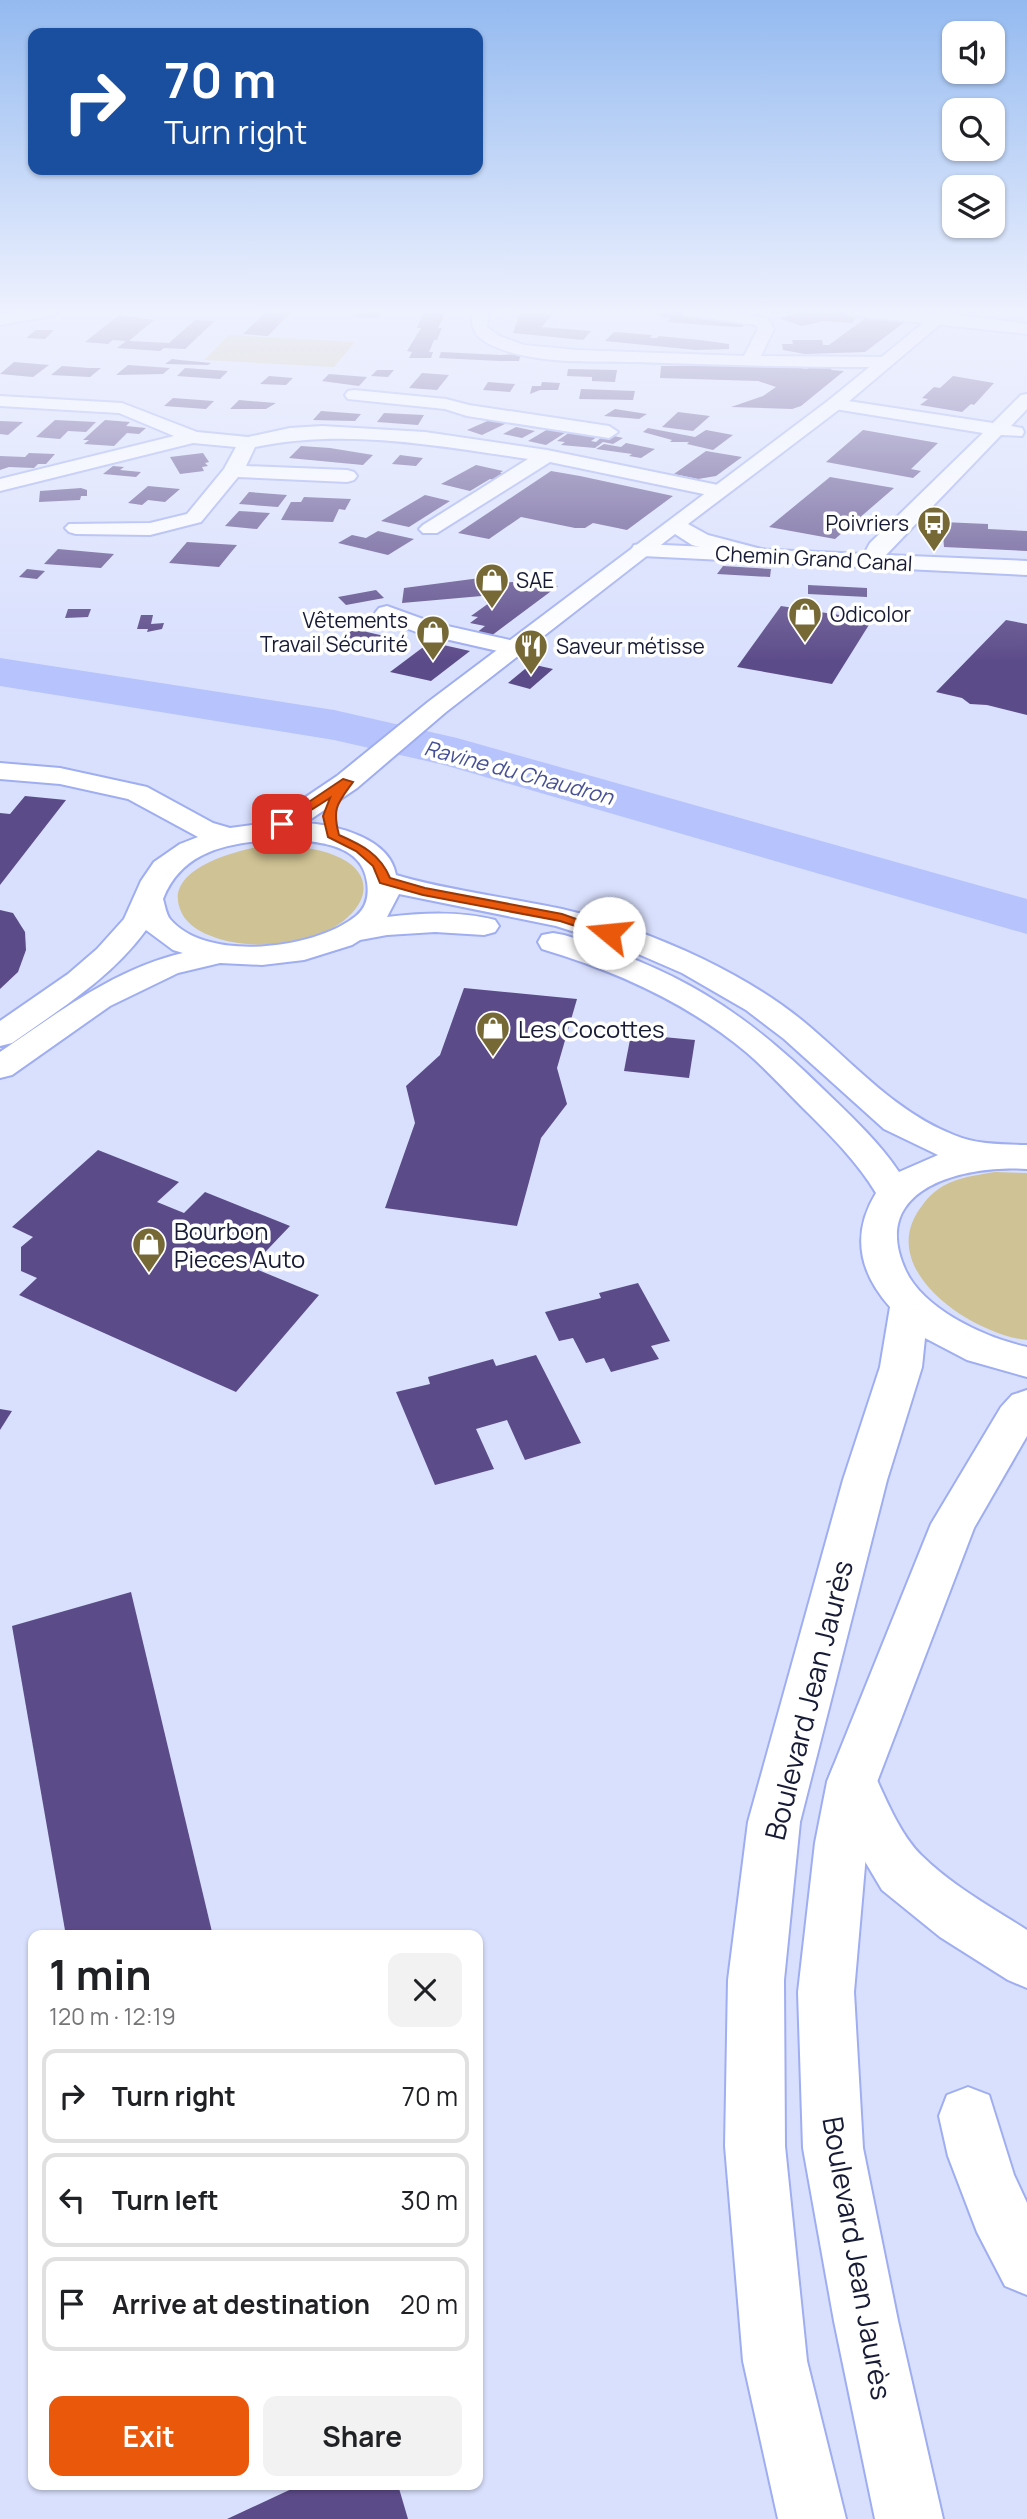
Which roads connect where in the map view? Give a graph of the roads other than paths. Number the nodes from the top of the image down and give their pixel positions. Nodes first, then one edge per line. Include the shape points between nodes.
1 (170, 428) edge
2 (441, 428) edge
3 (580, 428) edge
4 (803, 428) edge
5 (988, 428) edge
6 (997, 429) junction
7 (608, 432) dead end
8 (1027, 434) edge
9 (193, 437) junction
10 (425, 438) junction
11 (248, 443) junction
12 (547, 456) junction
13 (233, 471) junction
14 (347, 476) dead end
15 (0, 485) edge
16 (718, 491) junction
17 (674, 525) junction
18 (76, 528) dead end
19 (430, 529) dead end
20 (642, 550) junction
21 (761, 556) junction
22 (872, 561) junction
23 (1027, 568) edge
24 (387, 613) dead end
25 (515, 648) junction
26 (0, 771) edge
27 (347, 782) junction
28 (87, 784) junction
29 (269, 830) junction
30 (225, 836) junction
31 (334, 837) junction
32 (171, 861) junction
33 (384, 881) junction
34 (148, 899) junction
35 (354, 932) junction
36 (218, 954) junction
37 (0, 1036) edge
38 (0, 1068) edge
39 (986, 1156) junction
40 (1027, 1157) edge
41 (895, 1195) junction
42 (909, 1304) junction
43 (1027, 1362) edge
44 (1027, 1406) edge
45 (852, 1782) junction
46 (1027, 1961) edge
47 (968, 2116) dead end
48 (1027, 2264) edge
49 (812, 2519) edge
50 (909, 2519) edge

1 - 9 main road
2 - 10 main road
3 - 7 main road
4 - 16 main road
5 - 6 main road
6 - 8 main road
6 - 22 main road via 878,548
9 - 11 main road
9 - 15 main road
10 - 11 main road via 322,432
10 - 12 main road
11 - 13 main road
12 - 16 main road
12 - 19 main road
13 - 14 main road
13 - 18 main road via 194,517 150,528
16 - 17 main road
17 - 20 main road
17 - 21 main road via 700,540
20 - 21 main road, Chemin Grand Canal
20 - 25 main road
21 - 22 main road, Chemin Grand Canal
22 - 23 main road, Chemin Grand Canal
24 - 25 main road via 426,628
25 - 27 main road
26 - 28 main road via 60,776
27 - 29 main road
27 - 31 main road via 328,816
28 - 30 main road via 137,793
28 - 32 main road via 170,841
29 - 30 main road
29 - 31 main road
30 - 32 main road via 195,846
31 - 33 main road via 361,849 379,865
32 - 34 main road via 155,879
33 - 35 main road via 382,904
33 - 39 main road via 562,918 633,940 693,966 776,1017 879,1109 942,1144
34 - 36 main road via 156,922 180,942
34 - 37 main road via 139,920 103,961
35 - 36 main road via 316,949 284,955
35 - 41 main road via 406,922 470,924 573,948 630,969 690,999 759,1045 864,1148
36 - 38 main road via 167,966 99,999
39 - 40 main road
39 - 41 main road via 949,1162 918,1175
41 - 42 main road via 881,1219 879,1247 888,1276
42 - 43 main road via 952,1337 1006,1359
42 - 49 main road, Boulevard Jean Jaurès via 901,1367 864,1480 774,1822 757,1980 755,2146 775,2361
44 - 45 main road, Boulevard Jean Jaurès via 953,1524
45 - 46 main road via 901,1872 959,1918
45 - 50 main road, Boulevard Jean Jaurès via 826,1993 833,2148
47 - 48 main road via 978,2163

